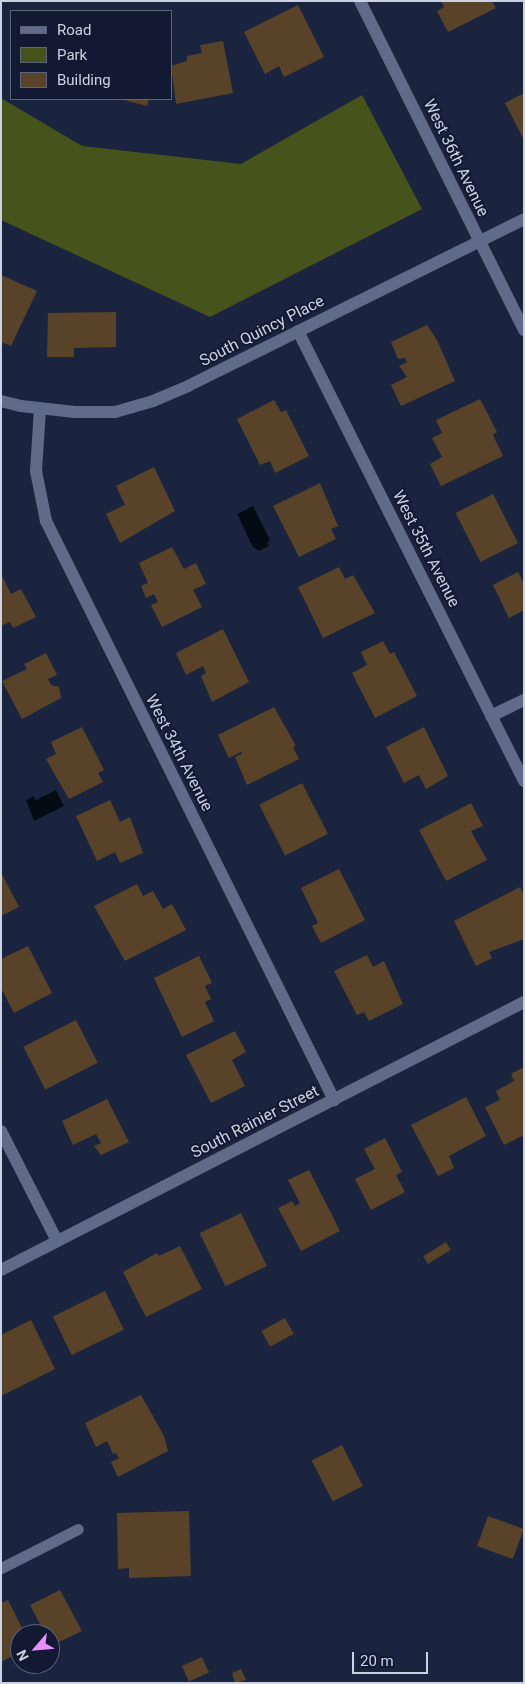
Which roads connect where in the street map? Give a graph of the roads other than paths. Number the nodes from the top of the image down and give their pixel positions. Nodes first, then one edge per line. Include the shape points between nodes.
1 (360, 1) edge
2 (524, 219) edge
3 (479, 240) junction
4 (524, 330) edge
5 (298, 331) junction
6 (1, 401) edge
7 (40, 409) junction
8 (524, 700) edge
9 (491, 716) junction
10 (524, 781) edge
11 (524, 1002) edge
12 (334, 1100) junction
13 (1, 1131) edge
14 (57, 1241) junction
15 (1, 1270) edge
16 (78, 1529) dead end
17 (1, 1568) edge

1 - 3 street, West 36th Avenue
2 - 3 street, South Quincy Place
3 - 4 street, West 36th Avenue
3 - 5 street, South Quincy Place
5 - 7 street, South Quincy Place via 153,401 115,412
5 - 9 street, West 35th Avenue
6 - 7 street, South Quincy Place
7 - 12 street, West 34th Avenue via 36,471 46,522
8 - 9 street
9 - 10 street, West 35th Avenue
11 - 12 street, South Rainier Street
12 - 14 street, South Rainier Street
13 - 14 street
14 - 15 street, South Rainier Street
16 - 17 lane

